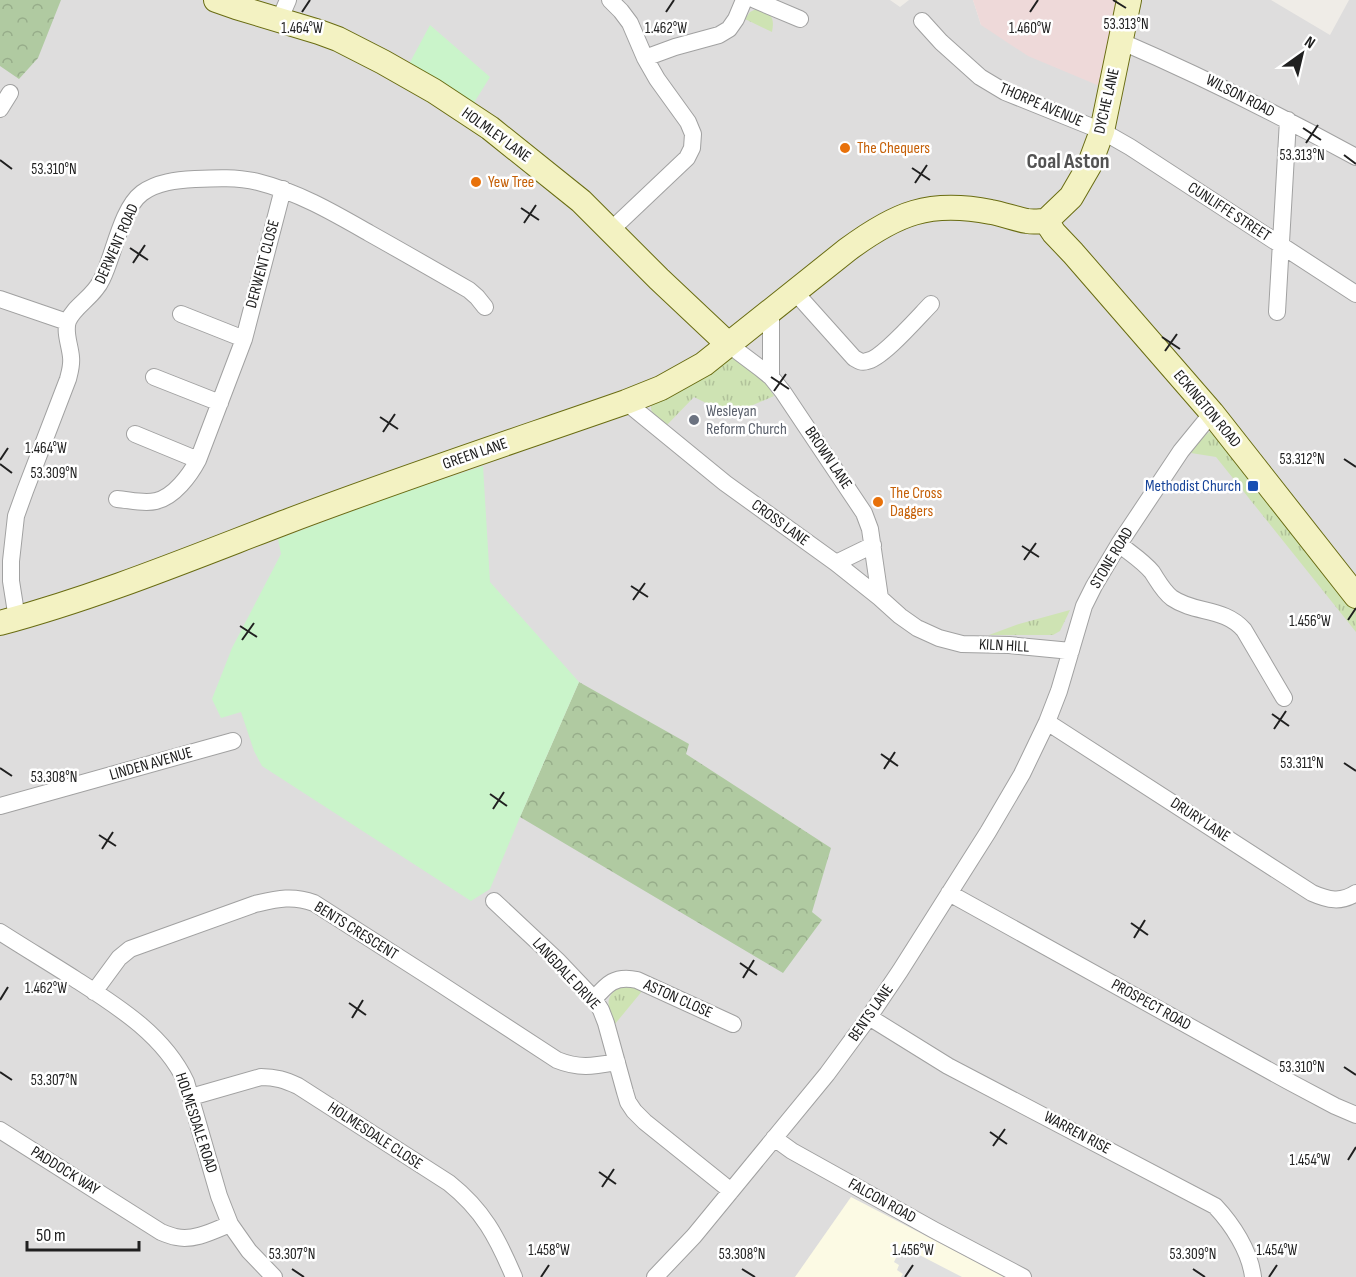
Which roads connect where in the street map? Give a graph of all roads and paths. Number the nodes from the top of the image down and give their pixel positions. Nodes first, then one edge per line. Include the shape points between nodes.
1 (216, 0) edge
2 (609, 0) edge
3 (744, 0) edge
4 (755, 0) edge
5 (1129, 0) edge
6 (284, 10) edge
7 (800, 19) dead end
8 (922, 21) dead end
9 (1120, 41) junction
10 (645, 58) junction
11 (10, 93) dead end
12 (0, 109) edge
13 (1288, 120) junction
14 (1102, 131) junction
15 (1356, 157) edge
16 (284, 189) junction
17 (1046, 221) junction
18 (611, 230) junction
19 (1281, 246) junction
20 (794, 291) junction
21 (1356, 294) edge
22 (0, 299) edge
23 (930, 304) dead end
24 (485, 307) dead end
25 (771, 309) junction
26 (1277, 312) dead end
27 (182, 314) dead end
28 (67, 322) junction
29 (244, 339) junction
30 (728, 344) junction
31 (154, 377) dead end
32 (771, 377) junction
33 (626, 402) junction
34 (220, 403) junction
35 (1212, 413) junction
36 (135, 434) dead end
37 (198, 460) junction
38 (117, 499) dead end
39 (1119, 544) junction
40 (873, 545) junction
41 (836, 563) junction
42 (1356, 596) edge
43 (880, 598) junction
44 (9, 621) edge
45 (939, 638) joint
46 (1071, 651) junction
47 (1284, 698) dead end
48 (1047, 722) junction
49 (233, 741) dead end
50 (0, 806) edge
51 (949, 893) junction
52 (1356, 893) edge
53 (494, 901) dead end
54 (0, 932) edge
55 (94, 992) junction
56 (594, 999) junction
57 (869, 1017) junction
58 (733, 1024) dead end
59 (617, 1062) junction
60 (191, 1096) junction
61 (1356, 1115) edge
62 (0, 1130) edge
63 (774, 1138) junction
64 (731, 1191) junction
65 (230, 1224) junction
66 (274, 1277) edge
67 (514, 1277) edge
68 (655, 1277) edge
69 (1023, 1277) edge
70 (1254, 1277) edge

1 - 6 main road, HOLMLEY LANE
2 - 10 street via 630,23
3 - 10 street via 729,29 719,35
4 - 7 street
5 - 9 main road, DYCHE LANE
6 - 18 main road, HOLMLEY LANE via 319,32 383,62 490,128
8 - 14 street, THORPE AVENUE via 958,50 980,77 1005,92
9 - 13 street, WILSON ROAD
9 - 14 main road, DYCHE LANE
10 - 18 street via 688,122 693,134 692,148 687,158
11 - 12 street
13 - 15 street, WILSON ROAD
13 - 19 street
14 - 17 main road, DYCHE LANE via 1089,166 1071,197
14 - 19 street, CUNLIFFE STREET
16 - 24 street, DERWENT ROAD via 469,290
16 - 28 street, DERWENT ROAD via 256,181 212,178 176,180 142,193 124,219 95,292
16 - 29 street, DERWENT CLOSE
17 - 20 main road, GREEN LANE via 949,207 912,213 866,235
17 - 35 main road, ECKINGTON ROAD
18 - 30 main road, HOLMLEY LANE
19 - 21 street, CUNLIFFE STREET
19 - 26 street
20 - 23 street via 854,358 866,362 898,339
20 - 25 main road, GREEN LANE
22 - 28 street
25 - 30 main road, GREEN LANE
25 - 32 street
27 - 29 street
28 - 44 street via 72,367 16,516
29 - 34 street, DERWENT CLOSE
30 - 32 street, BROWN LANE
30 - 33 main road, GREEN LANE via 680,378
31 - 34 street
32 - 40 street, BROWN LANE via 864,513
33 - 41 street, CROSS LANE via 725,483
33 - 44 main road, GREEN LANE
34 - 37 street, DERWENT CLOSE
35 - 39 street, STONE ROAD via 1181,451
35 - 42 main road, ECKINGTON ROAD
36 - 37 street
37 - 38 street, DERWENT CLOSE via 181,484 157,501
39 - 46 street, STONE ROAD via 1084,606
39 - 47 street via 1152,572 1171,597 1237,621 1245,630 1264,679
40 - 41 street
40 - 43 street, BROWN LANE
41 - 43 street, CROSS LANE
43 - 45 street, CROSS LANE via 917,628
45 - 46 street, KILN HILL via 969,644
46 - 48 street, STONE ROAD
48 - 51 street, BENTS LANE via 1022,774
48 - 52 street, DRURY LANE via 1312,893 1341,900
49 - 50 street, LINDEN AVENUE
51 - 57 street, BENTS LANE
51 - 61 street, PROSPECT ROAD
53 - 56 street, LANGDALE DRIVE
54 - 55 street, HOLMESDALE ROAD
55 - 59 street, BENTS CRESCENT via 118,958 142,943 255,904 297,898 314,903 557,1060 583,1067
55 - 60 street, HOLMESDALE ROAD via 157,1041 180,1068
56 - 58 street, ASTON CLOSE via 612,981 629,978
56 - 59 street, LANGDALE DRIVE via 606,1023
57 - 63 street, BENTS LANE
57 - 70 street, WARREN RISE via 948,1066 1215,1206 1245,1251
59 - 64 street, LANGDALE DRIVE via 624,1092 634,1111
60 - 65 street, HOLMESDALE ROAD
60 - 67 street, HOLMESDALE CLOSE via 261,1077 284,1079 298,1086 464,1195 489,1226
62 - 65 street, PADDOCK WAY via 161,1232 188,1238
63 - 64 street, BENTS LANE
63 - 69 street, FALCON ROAD
64 - 68 street, BENTS LANE
65 - 66 street, HOLMESDALE ROAD

